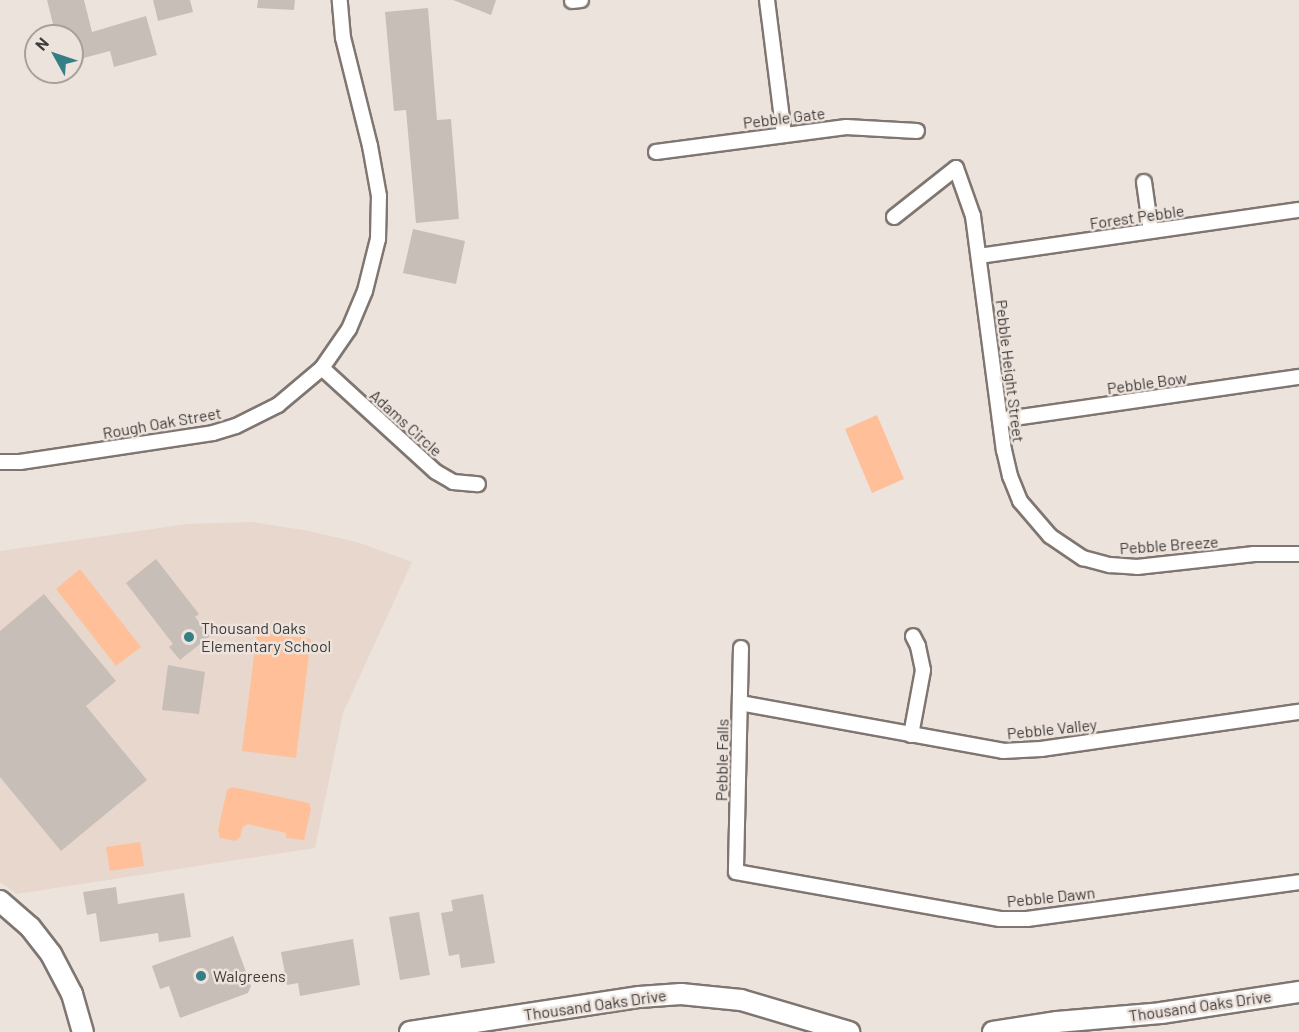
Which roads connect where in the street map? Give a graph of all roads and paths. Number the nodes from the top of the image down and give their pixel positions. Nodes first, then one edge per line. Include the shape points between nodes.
1 (340, 0) edge
2 (766, 0) edge
3 (917, 131) dead end
4 (784, 135) junction
5 (656, 152) dead end
6 (1144, 182) dead end
7 (1299, 210) edge
8 (894, 217) dead end
9 (1151, 231) junction
10 (979, 256) junction
11 (322, 368) junction
12 (1299, 377) edge
13 (1000, 420) junction
14 (0, 462) edge
15 (478, 484) dead end
16 (1050, 536) joint
17 (1299, 554) edge
18 (913, 636) dead end
19 (741, 648) dead end
20 (740, 703) junction
21 (1299, 712) edge
22 (911, 735) junction
23 (736, 872) joint
24 (1299, 882) edge
25 (0, 901) edge
26 (1299, 992) edge
27 (82, 1032) edge
28 (410, 1032) edge
29 (849, 1032) edge
30 (993, 1032) edge

1 - 11 street, Rough Oak Street via 343,38 379,196 378,239 361,301 349,328
2 - 4 street
3 - 4 street, Pebble Gate via 870,126
4 - 5 street, Pebble Gate
6 - 9 street
7 - 9 street, Forest Pebble
8 - 10 street, Pebble Height Street via 956,168 968,198
9 - 10 street, Forest Pebble
10 - 13 street, Pebble Height Street
11 - 14 street, Rough Oak Street via 278,405 213,433
11 - 15 street, Adams Circle via 436,472 453,482
12 - 13 street, Pebble Bow
13 - 16 street, Pebble Height Street via 1010,476 1020,501
16 - 17 street, Pebble Breeze via 1083,558 1137,567 1254,554
18 - 22 street via 923,670
19 - 20 street, Pebble Falls
20 - 22 street, Pebble Valley
20 - 23 street, Pebble Falls
21 - 22 street, Pebble Valley via 1041,749 1004,751
23 - 24 street, Pebble Dawn via 1000,919 1027,919
25 - 27 main road via 30,927 51,954 72,994
26 - 30 main road, Thousand Oaks Drive
28 - 29 main road, Thousand Oaks Drive via 681,994 741,1000

